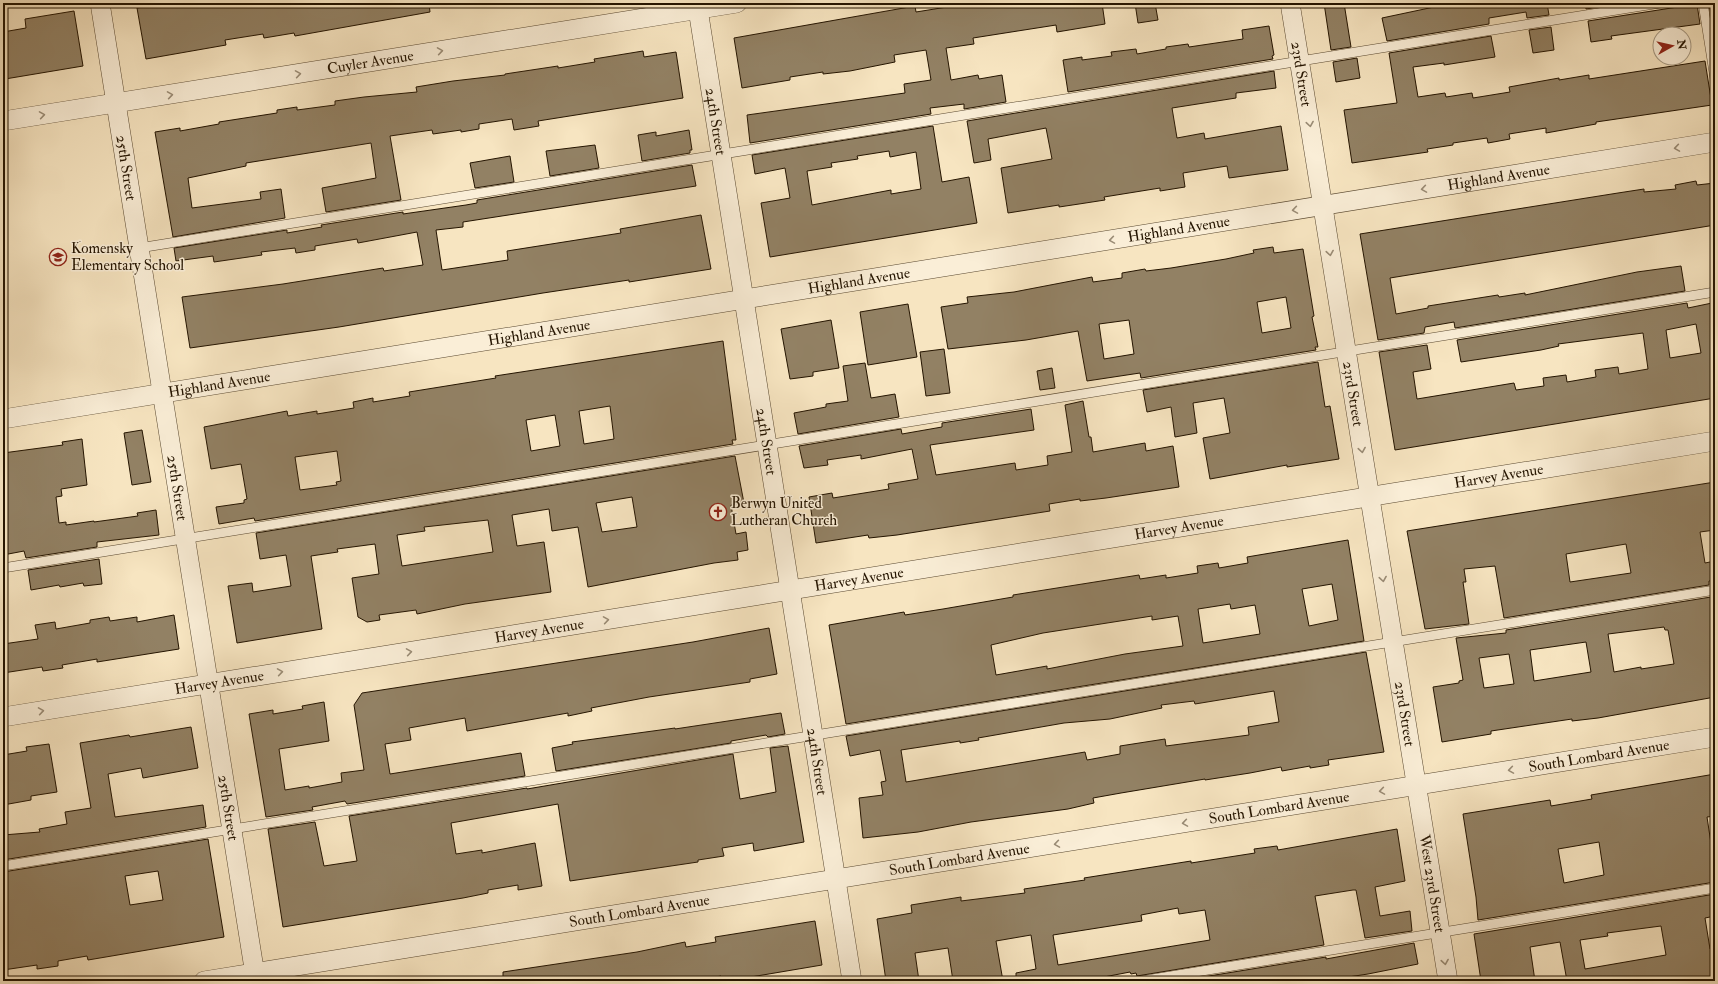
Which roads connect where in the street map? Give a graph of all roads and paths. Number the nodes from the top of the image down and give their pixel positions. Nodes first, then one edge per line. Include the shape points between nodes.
1 (100, 3) edge
2 (737, 3) edge
3 (1290, 3) edge
4 (1660, 3) edge
5 (1703, 3) edge
6 (698, 6) edge
7 (1299, 61) junction
8 (1715, 79) edge
9 (116, 103) junction
10 (3, 122) edge
11 (1715, 142) edge
12 (721, 154) junction
13 (1323, 206) junction
14 (138, 248) junction
15 (1715, 292) edge
16 (744, 299) junction
17 (1346, 352) junction
18 (162, 394) junction
19 (3, 420) edge
20 (1715, 441) edge
21 (767, 445) junction
22 (1369, 496) junction
23 (185, 539) junction
24 (3, 568) edge
25 (790, 590) junction
26 (1715, 590) edge
27 (1393, 642) junction
28 (208, 684) junction
29 (3, 717) edge
30 (812, 736) junction
31 (1715, 737) edge
32 (1416, 786) junction
33 (232, 830) junction
34 (3, 866) edge
35 (835, 879) junction
36 (1715, 888) edge
37 (1440, 932) junction
38 (255, 977) edge
39 (204, 981) edge
40 (852, 981) edge
41 (1140, 981) edge
42 (1448, 981) edge

1 - 9 street, 25th Street
2 - 6 street, Cuyler Avenue
3 - 7 street, 23rd Street
4 - 7 lane
5 - 8 lane
9 -> 6 street, Cuyler Avenue
6 - 12 street, 24th Street
7 - 12 lane
7 -> 13 street, 23rd Street
10 -> 9 street, Cuyler Avenue
9 - 14 street, 25th Street
11 -> 13 street, Highland Avenue
12 - 14 lane
12 - 16 street, 24th Street
13 -> 16 street, Highland Avenue
13 -> 17 street, 23rd Street
14 - 18 street, 25th Street
15 - 17 lane
16 - 18 street, Highland Avenue
16 - 21 street, 24th Street
17 - 21 lane
17 -> 22 street, 23rd Street
18 - 19 street, Highland Avenue
18 - 23 street, 25th Street
20 - 22 street, Harvey Avenue
21 - 23 lane
21 - 25 street, 24th Street
22 - 25 street, Harvey Avenue
22 -> 27 street, 23rd Street
23 - 24 lane
23 - 28 street, 25th Street
28 -> 25 street, Harvey Avenue
25 - 30 street, 24th Street
26 - 27 lane
27 - 30 lane
27 - 32 street, 23rd Street
29 -> 28 street, Harvey Avenue
28 - 33 street, 25th Street
30 - 33 lane
30 - 35 street, 24th Street
31 -> 32 street, South Lombard Avenue
32 -> 35 street, South Lombard Avenue
32 - 37 street, West 23rd Street
33 - 34 lane
33 - 38 street, 25th Street
35 - 38 street, South Lombard Avenue
35 - 40 street, 24th Street
36 - 37 lane
37 - 41 lane
37 -> 42 street, West 23rd Street
38 - 39 street, South Lombard Avenue

